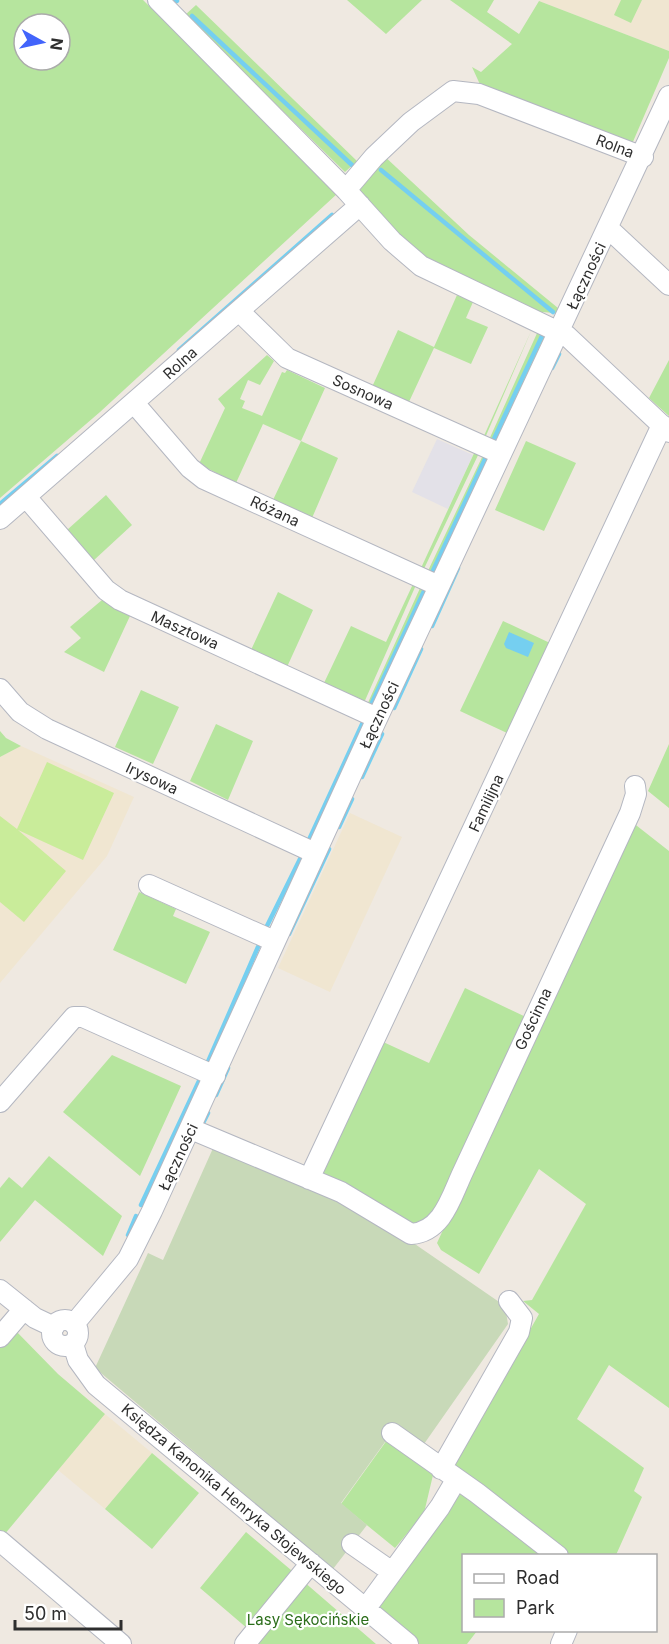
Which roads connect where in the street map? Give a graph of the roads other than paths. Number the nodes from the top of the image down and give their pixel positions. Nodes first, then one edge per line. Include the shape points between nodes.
1 (158, 0) edge
2 (669, 96) edge
3 (643, 157) junction
4 (346, 190) junction
5 (360, 205) junction
6 (609, 229) junction
7 (669, 285) edge
8 (239, 311) junction
9 (559, 331) junction
10 (134, 404) junction
11 (666, 429) edge
12 (501, 454) junction
13 (26, 498) junction
14 (0, 519) edge
15 (439, 586) junction
16 (0, 689) edge
17 (377, 718) junction
18 (635, 786) dead end
19 (315, 853) junction
20 (149, 885) dead end
21 (274, 942) junction
22 (215, 1076) junction
23 (0, 1102) edge
24 (191, 1129) junction
25 (309, 1179) junction
26 (0, 1290) edge
27 (509, 1301) dead end
28 (24, 1309) junction
29 (74, 1324) junction
30 (54, 1327) junction
31 (0, 1337) edge
32 (73, 1344) junction
33 (392, 1433) dead end
34 (448, 1475) junction
35 (0, 1541) edge
36 (352, 1544) dead end
37 (555, 1554) edge
38 (312, 1563) junction
39 (392, 1572) junction
40 (366, 1608) junction
41 (121, 1644) edge
42 (245, 1644) edge
43 (408, 1644) edge

1 - 4 street
2 - 3 street, Łączności
3 - 4 street, Rolna via 479,94 453,91 374,157
3 - 6 street, Łączności
4 - 5 street
5 - 8 street, Rolna
5 - 9 street via 396,246 421,266
6 - 7 street
6 - 9 street, Łączności
8 - 10 street, Rolna
8 - 12 street, Sosnowa via 288,358
9 - 11 street
9 - 12 street, Łączności
10 - 13 street, Rolna
10 - 15 street, Różana via 204,479
11 - 25 street, Familijna
12 - 15 street, Łączności
13 - 14 street, Rolna
13 - 17 street, Masztowa via 106,590 120,600
15 - 17 street, Łączności
16 - 19 street, Irysowa via 20,712 47,729
17 - 19 street, Łączności
18 - 25 street, Gościnna via 630,813 442,1215 425,1233 411,1234 360,1202
19 - 21 street, Łączności
20 - 21 street
21 - 22 street, Łączności
22 - 23 street via 83,1017 74,1017
22 - 24 street, Łączności
24 - 25 street
24 - 29 street, Łączności via 128,1259
26 - 28 street
27 - 34 street via 522,1318 519,1332
28 - 30 street
28 - 31 street
29 - 30 street via 63,1321
29 - 32 street via 78,1335
30 - 32 street via 52,1334 60,1345
32 - 38 street, Księdza Kanonika Henryka Słojewskiego via 78,1360 96,1385
33 - 34 street
34 - 37 street
34 - 39 street via 440,1507
35 - 41 street
36 - 39 street
38 - 40 street, Księdza Kanonika Henryka Słojewskiego
38 - 42 street
39 - 40 street
40 - 43 street, Księdza Kanonika Henryka Słojewskiego

